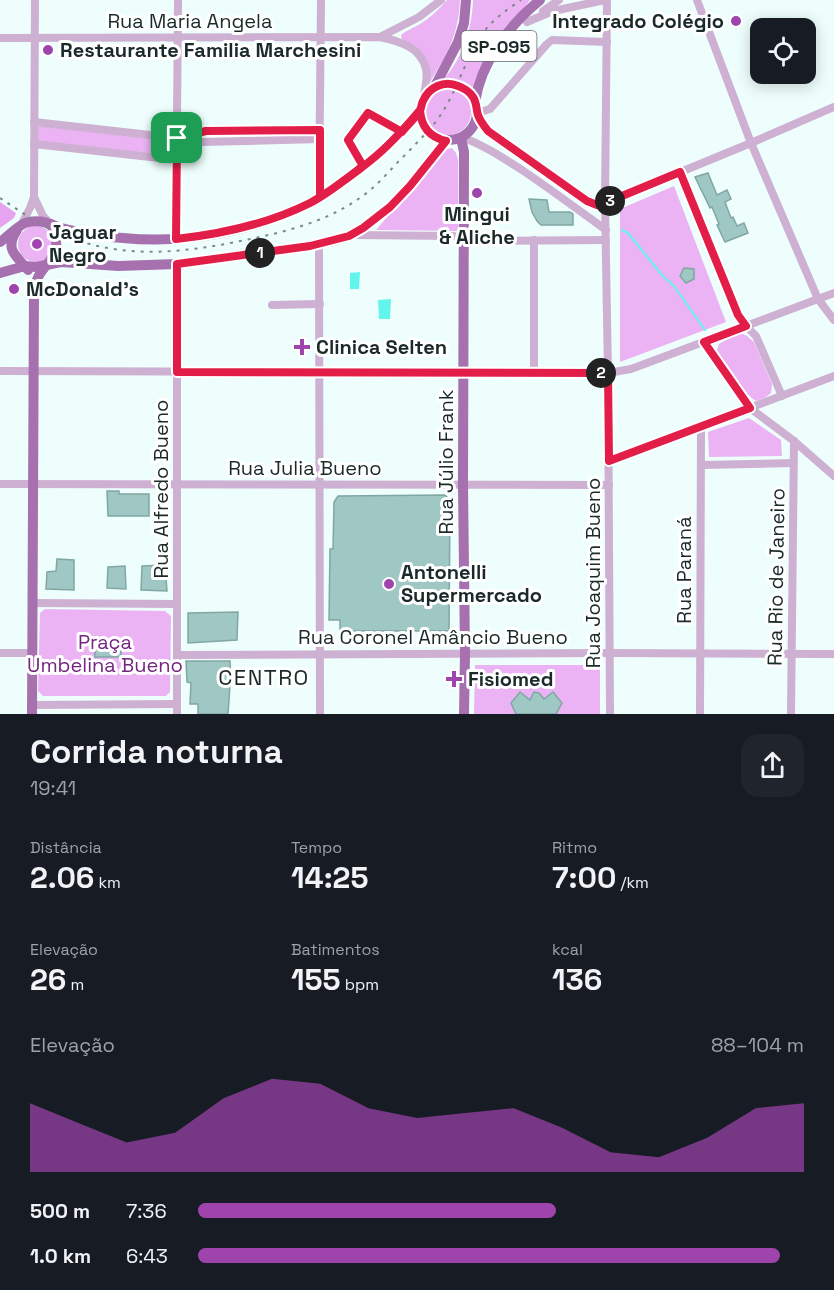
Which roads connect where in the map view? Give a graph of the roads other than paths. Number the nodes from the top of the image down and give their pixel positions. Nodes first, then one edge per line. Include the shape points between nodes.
1 (35, 0) edge
2 (178, 0) edge
3 (321, 0) edge
4 (441, 0) edge
5 (466, 0) edge
6 (560, 0) edge
7 (606, 0) edge
8 (697, 0) edge
9 (535, 2) edge
10 (527, 21) junction
11 (380, 36) junction
12 (321, 37) junction
13 (0, 38) edge
14 (35, 38) junction
15 (177, 38) junction
16 (504, 38) junction
17 (607, 42) junction
18 (434, 88) junction
19 (422, 104) junction
20 (832, 108) edge
21 (477, 110) junction
22 (834, 119) edge
23 (34, 122) junction
24 (402, 132) junction
25 (320, 135) junction
26 (462, 137) junction
27 (177, 138) junction
28 (446, 141) junction
29 (751, 143) junction
30 (34, 144) junction
31 (177, 160) junction
32 (363, 166) junction
33 (680, 172) junction
34 (34, 197) junction
35 (320, 197) junction
36 (605, 203) junction
37 (51, 224) junction
38 (21, 225) junction
39 (606, 230) junction
40 (349, 236) junction
41 (464, 238) junction
42 (176, 239) junction
43 (534, 240) junction
44 (606, 240) junction
45 (0, 242) edge
46 (319, 245) junction
47 (48, 264) junction
48 (177, 264) junction
49 (25, 266) junction
50 (0, 273) edge
51 (34, 290) junction
52 (834, 292) edge
53 (818, 298) junction
54 (272, 304) dead end
55 (320, 304) junction
56 (834, 320) edge
57 (746, 326) junction
58 (704, 342) junction
59 (0, 371) edge
60 (33, 371) junction
61 (177, 372) junction
62 (320, 373) junction
63 (463, 373) junction
64 (534, 373) junction
65 (608, 373) junction
66 (834, 376) edge
67 (782, 396) junction
68 (750, 408) junction
69 (701, 427) junction
70 (794, 441) junction
71 (609, 461) junction
72 (794, 463) junction
73 (701, 465) junction
74 (834, 476) edge
75 (0, 484) edge
76 (33, 484) junction
77 (177, 485) junction
78 (319, 485) junction
79 (463, 485) junction
80 (609, 485) junction
81 (32, 603) junction
82 (177, 604) junction
83 (0, 653) edge
84 (32, 653) junction
85 (465, 653) junction
86 (610, 653) junction
87 (320, 654) junction
88 (701, 654) junction
89 (791, 654) junction
90 (834, 654) edge
91 (177, 655) junction
92 (177, 704) junction
93 (32, 709) edge
94 (177, 714) edge
95 (320, 714) edge
96 (464, 714) edge
97 (610, 714) edge
98 (700, 714) edge
99 (791, 714) edge

1 - 14 street
2 - 15 street
3 - 12 street
4 - 11 street, Rua Maria Angela via 419,17
5 - 18 main road, SP-095 via 458,42
6 - 10 street
7 - 10 street
7 - 17 street, Rua Joaquim Bueno
8 - 29 street
9 - 16 main road, SP-095
10 - 16 street
11 - 12 street, Rua Maria Angela
11 - 19 street, Rua Maria Angela via 399,41 420,57 426,69
12 - 15 street, Rua Maria Angela
12 - 25 street
13 - 14 street, Rua Maria Angela
14 - 15 street, Rua Maria Angela
14 - 23 street
15 - 27 street
16 - 21 main road, SP-095 via 491,57 477,93
17 - 21 street via 552,40 490,109
17 - 36 street, Rua Joaquim Bueno
18 - 19 main road, SP-095
18 - 21 main road, SP-095 via 454,84 468,91
19 - 24 main road, SP-095
19 - 28 main road via 423,125
20 - 22 street
20 - 29 street
21 - 26 main road, SP-095 via 473,128
21 - 36 street via 488,131 587,201
23 - 27 street
23 - 30 street
24 - 32 main road, SP-095
24 - 32 street via 368,113 348,140
25 - 27 street via 206,131
25 - 31 street via 202,142 188,148
25 - 35 street
26 - 28 main road
26 - 39 street via 490,149
26 - 41 main road, Rua Júlio Frank
27 - 31 street
28 - 40 main road via 390,207
29 - 33 street
29 - 53 street
30 - 31 street
30 - 34 street
31 - 42 street
32 - 35 main road, SP-095
33 - 36 street
33 - 57 street via 738,315
34 - 37 street
34 - 38 street
35 - 42 main road, SP-095 via 243,228
36 - 39 street, Rua Joaquim Bueno
37 - 38 main road, SP-095 via 42,221
37 - 42 main road, SP-095 via 122,238
37 - 47 main road via 57,241 54,257
38 - 45 main road
38 - 49 main road via 11,248
39 - 44 street, Rua Joaquim Bueno
40 - 41 street
40 - 46 main road
41 - 43 street
41 - 63 main road, Rua Júlio Frank
43 - 44 street
43 - 64 street
44 - 65 street, Rua Joaquim Bueno
46 - 48 main road
46 - 55 street
47 - 48 main road
47 - 49 main road
47 - 51 main road via 40,272
48 - 61 street, Rua Alfredo Bueno
49 - 50 main road
49 - 51 main road
51 - 60 main road
52 - 53 street
53 - 56 street
53 - 57 street
54 - 55 street
55 - 62 street
57 - 58 street
57 - 67 street via 756,336
58 - 65 street via 631,369
58 - 68 street
59 - 60 street
60 - 61 street
60 - 76 main road
61 - 62 street
61 - 77 street, Rua Alfredo Bueno
62 - 63 street
62 - 78 street
63 - 64 street
63 - 79 main road, Rua Júlio Frank
64 - 65 street
65 - 71 street, Rua Joaquim Bueno
66 - 67 street
67 - 68 street
68 - 69 street
68 - 70 street
69 - 71 street
69 - 73 street, Rua Paraná
70 - 72 street, Rua Rio de Janeiro
70 - 74 street
71 - 80 street, Rua Joaquim Bueno
72 - 73 street
72 - 89 street, Rua Rio de Janeiro
73 - 88 street, Rua Paraná
75 - 76 street, Rua Julia Bueno
76 - 77 street, Rua Julia Bueno
76 - 81 main road
77 - 78 street, Rua Julia Bueno
77 - 82 street, Rua Alfredo Bueno
78 - 79 street, Rua Julia Bueno
78 - 87 street
79 - 80 street, Rua Julia Bueno
79 - 85 main road, Rua Júlio Frank
80 - 86 street, Rua Joaquim Bueno
81 - 82 street
81 - 84 main road
82 - 91 street, Rua Alfredo Bueno
83 - 84 street
84 - 93 main road
85 - 86 street, Rua Coronel Amâncio Bueno
85 - 87 street, Rua Coronel Amâncio Bueno
85 - 96 main road, Rua Júlio Frank
86 - 88 street, Rua Coronel Amâncio Bueno
86 - 97 street, Rua Joaquim Bueno
87 - 91 street, Rua Coronel Amâncio Bueno
87 - 95 street
88 - 89 street, Rua Coronel Amâncio Bueno
88 - 98 street, Rua Paraná
89 - 90 street, Rua Coronel Amâncio Bueno
89 - 99 street, Rua Rio de Janeiro
91 - 92 street, Rua Alfredo Bueno
92 - 93 street
92 - 94 street, Rua Alfredo Bueno

